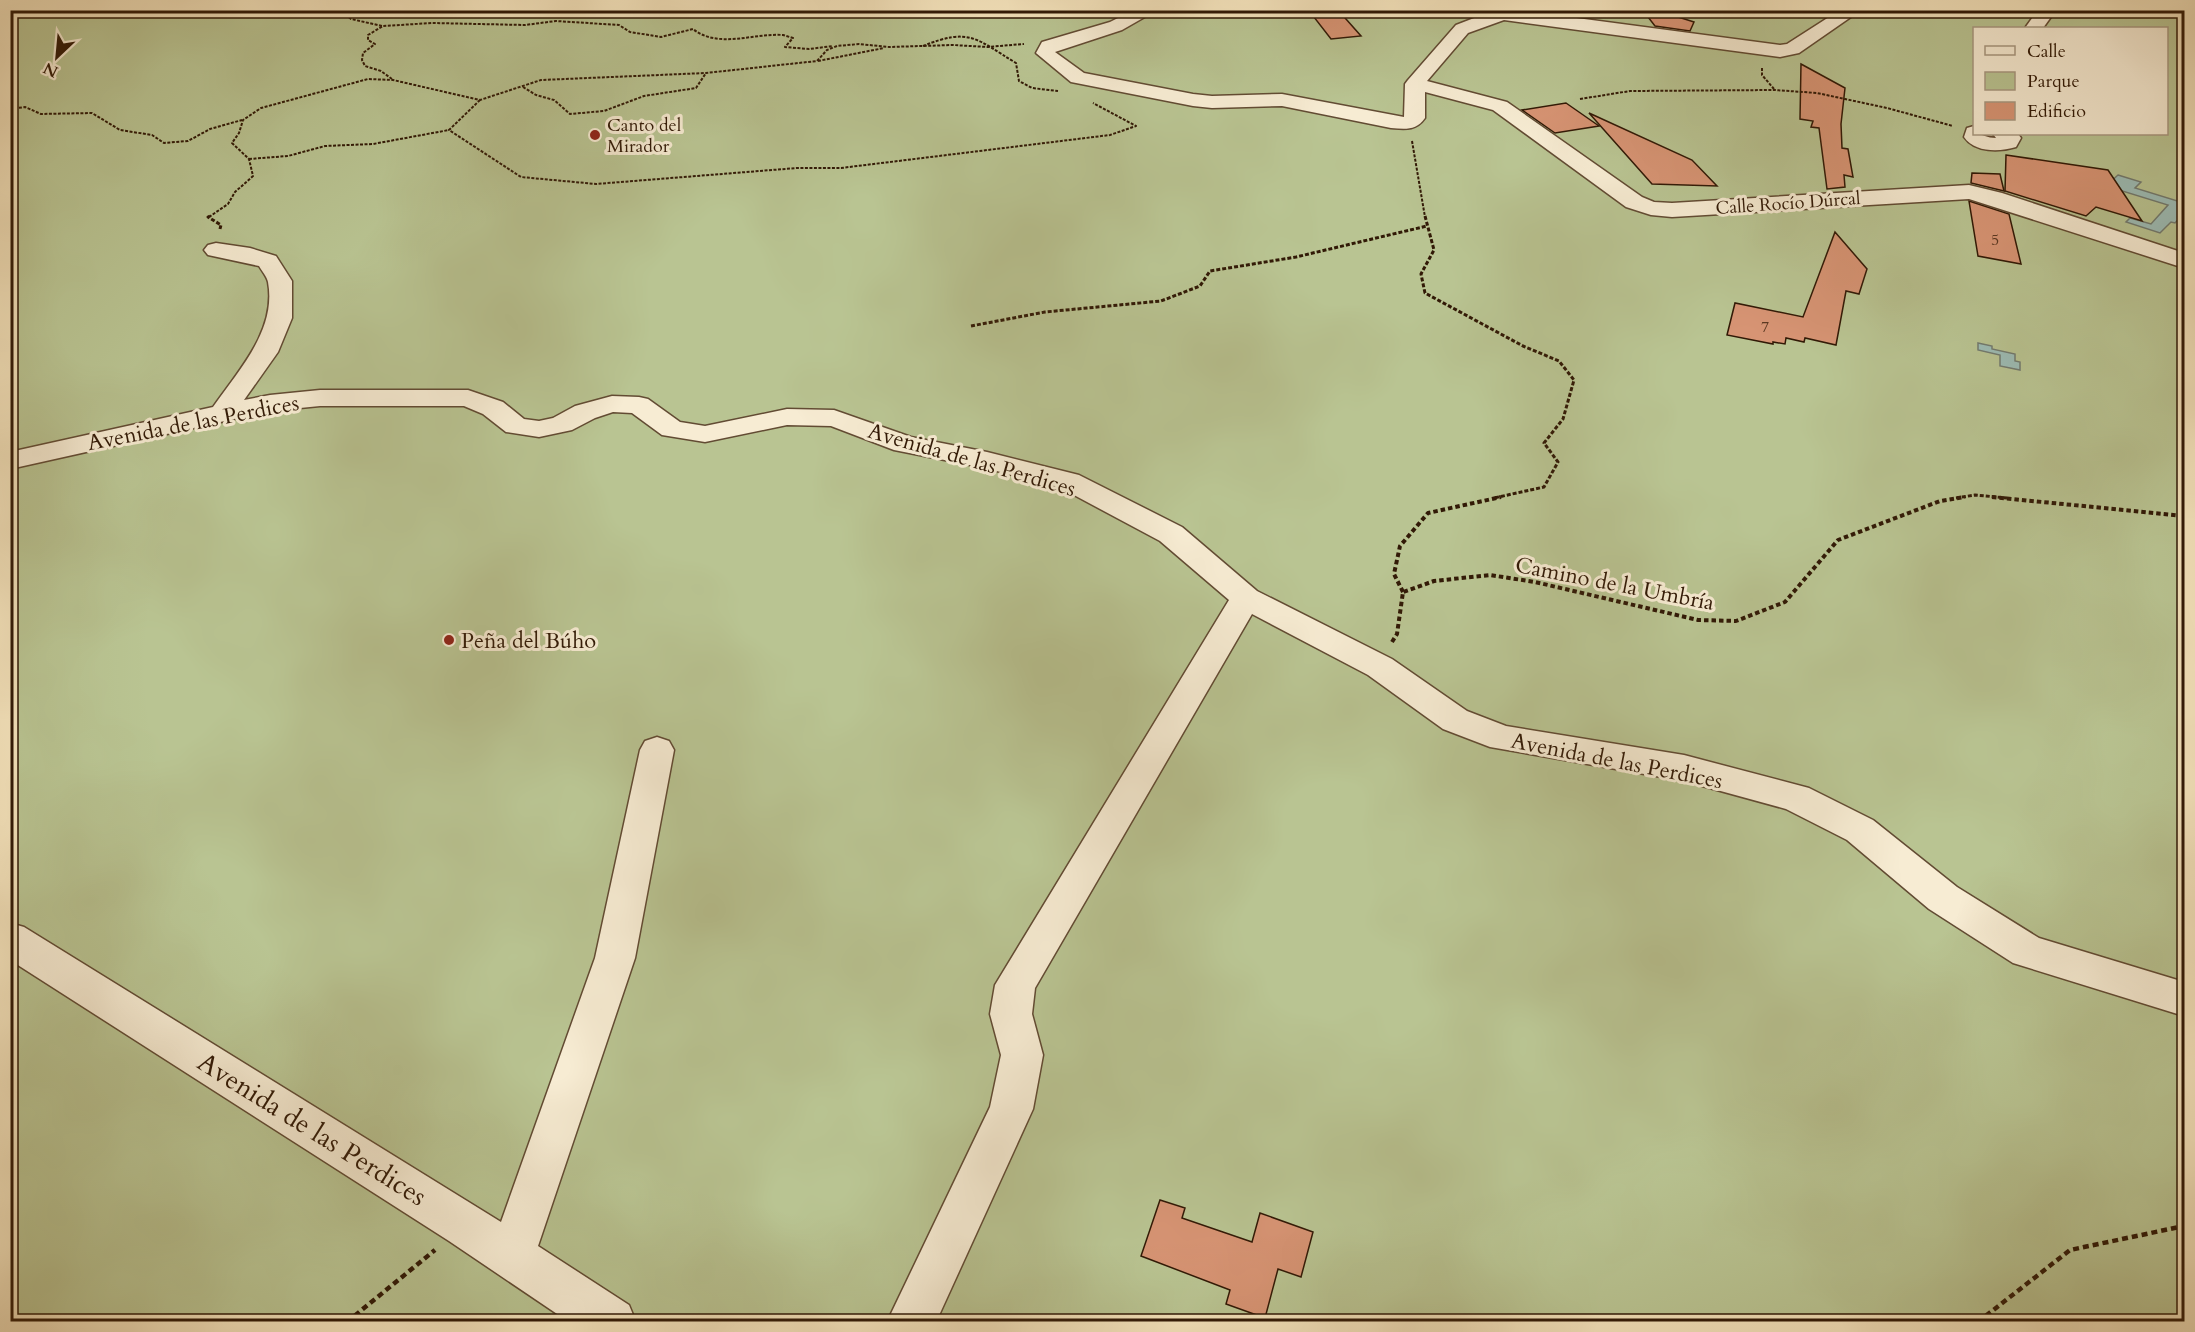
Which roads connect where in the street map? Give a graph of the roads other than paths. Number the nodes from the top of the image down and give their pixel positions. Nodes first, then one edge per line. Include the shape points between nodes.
1 (1149, 10) edge
2 (1852, 10) edge
3 (2048, 10) edge
4 (1497, 13) edge
5 (2035, 27) edge
6 (1415, 84) junction
7 (1974, 135) edge
8 (2005, 135) edge
9 (216, 250) road end
10 (2184, 261) edge
11 (222, 413) junction
12 (10, 461) edge
13 (1246, 598) junction
14 (657, 750) dead end
15 (10, 939) edge
16 (2184, 999) edge
17 (512, 1255) junction
18 (612, 1322) edge
19 (911, 1322) edge

1 - 6 street via 1116,26 1049,46 1045,53 1078,78 1193,100 1282,100 1391,122 1409,123 1415,118
2 - 4 street via 1792,49 1780,51
3 - 5 street
4 - 6 street via 1462,29
6 - 10 street, Calle Rocío Dúrcal via 1500,106 1634,202 1651,208 1672,210 1969,192
7 - 8 street via 1999,145 2009,143 2011,138
9 - 11 street via 268,261 280,281 280,318 265,352
11 - 12 street, Avenida de las Perdices
11 - 13 street, Avenida de las Perdices via 320,398 468,398 493,408 516,426 539,429 612,404 639,405 672,429 705,434 787,417 834,418 904,444 1069,481 1172,534
13 - 16 street, Avenida de las Perdices via 1380,667 1455,720 1502,738 1684,768 1796,798 1860,830 1942,898 2027,951
13 - 19 street via 1015,985 1011,1014 1022,1055 1011,1109
14 - 17 street via 615,958
15 - 17 street, Avenida de las Perdices
17 - 18 street, Avenida de las Perdices

